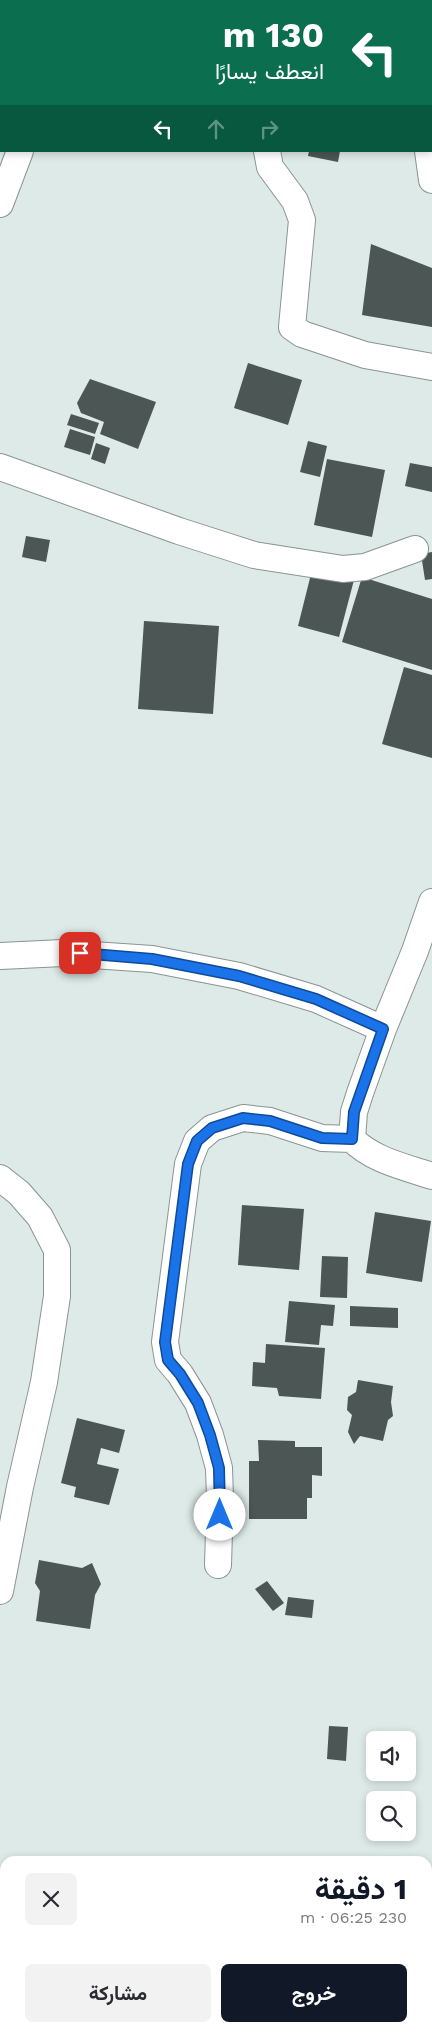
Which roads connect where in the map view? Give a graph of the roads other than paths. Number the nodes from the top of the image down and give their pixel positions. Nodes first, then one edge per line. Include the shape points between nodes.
1 (20, 152) edge
2 (267, 152) edge
3 (428, 152) edge
4 (432, 180) edge
5 (0, 204) edge
6 (432, 367) edge
7 (0, 467) edge
8 (415, 549) dead end
9 (432, 902) edge
10 (0, 956) edge
11 (383, 1029) junction
12 (352, 1139) junction
13 (432, 1176) edge
14 (0, 1178) edge
15 (218, 1565) dead end
16 (0, 1591) edge

1 - 5 street
2 - 6 street via 270,167 295,201 302,220 292,327 302,334 364,355
3 - 4 street
7 - 8 street via 254,555 343,569 365,567
9 - 11 street
10 - 11 street via 63,952 161,960 239,976 316,999
11 - 12 street via 354,1112
12 - 13 street via 373,1155
12 - 15 street via 322,1138 270,1121 243,1118 212,1128 197,1141 188,1164 165,1342 168,1360 198,1403 219,1468
14 - 16 street via 19,1193 40,1217 58,1250 57,1296 44,1382

